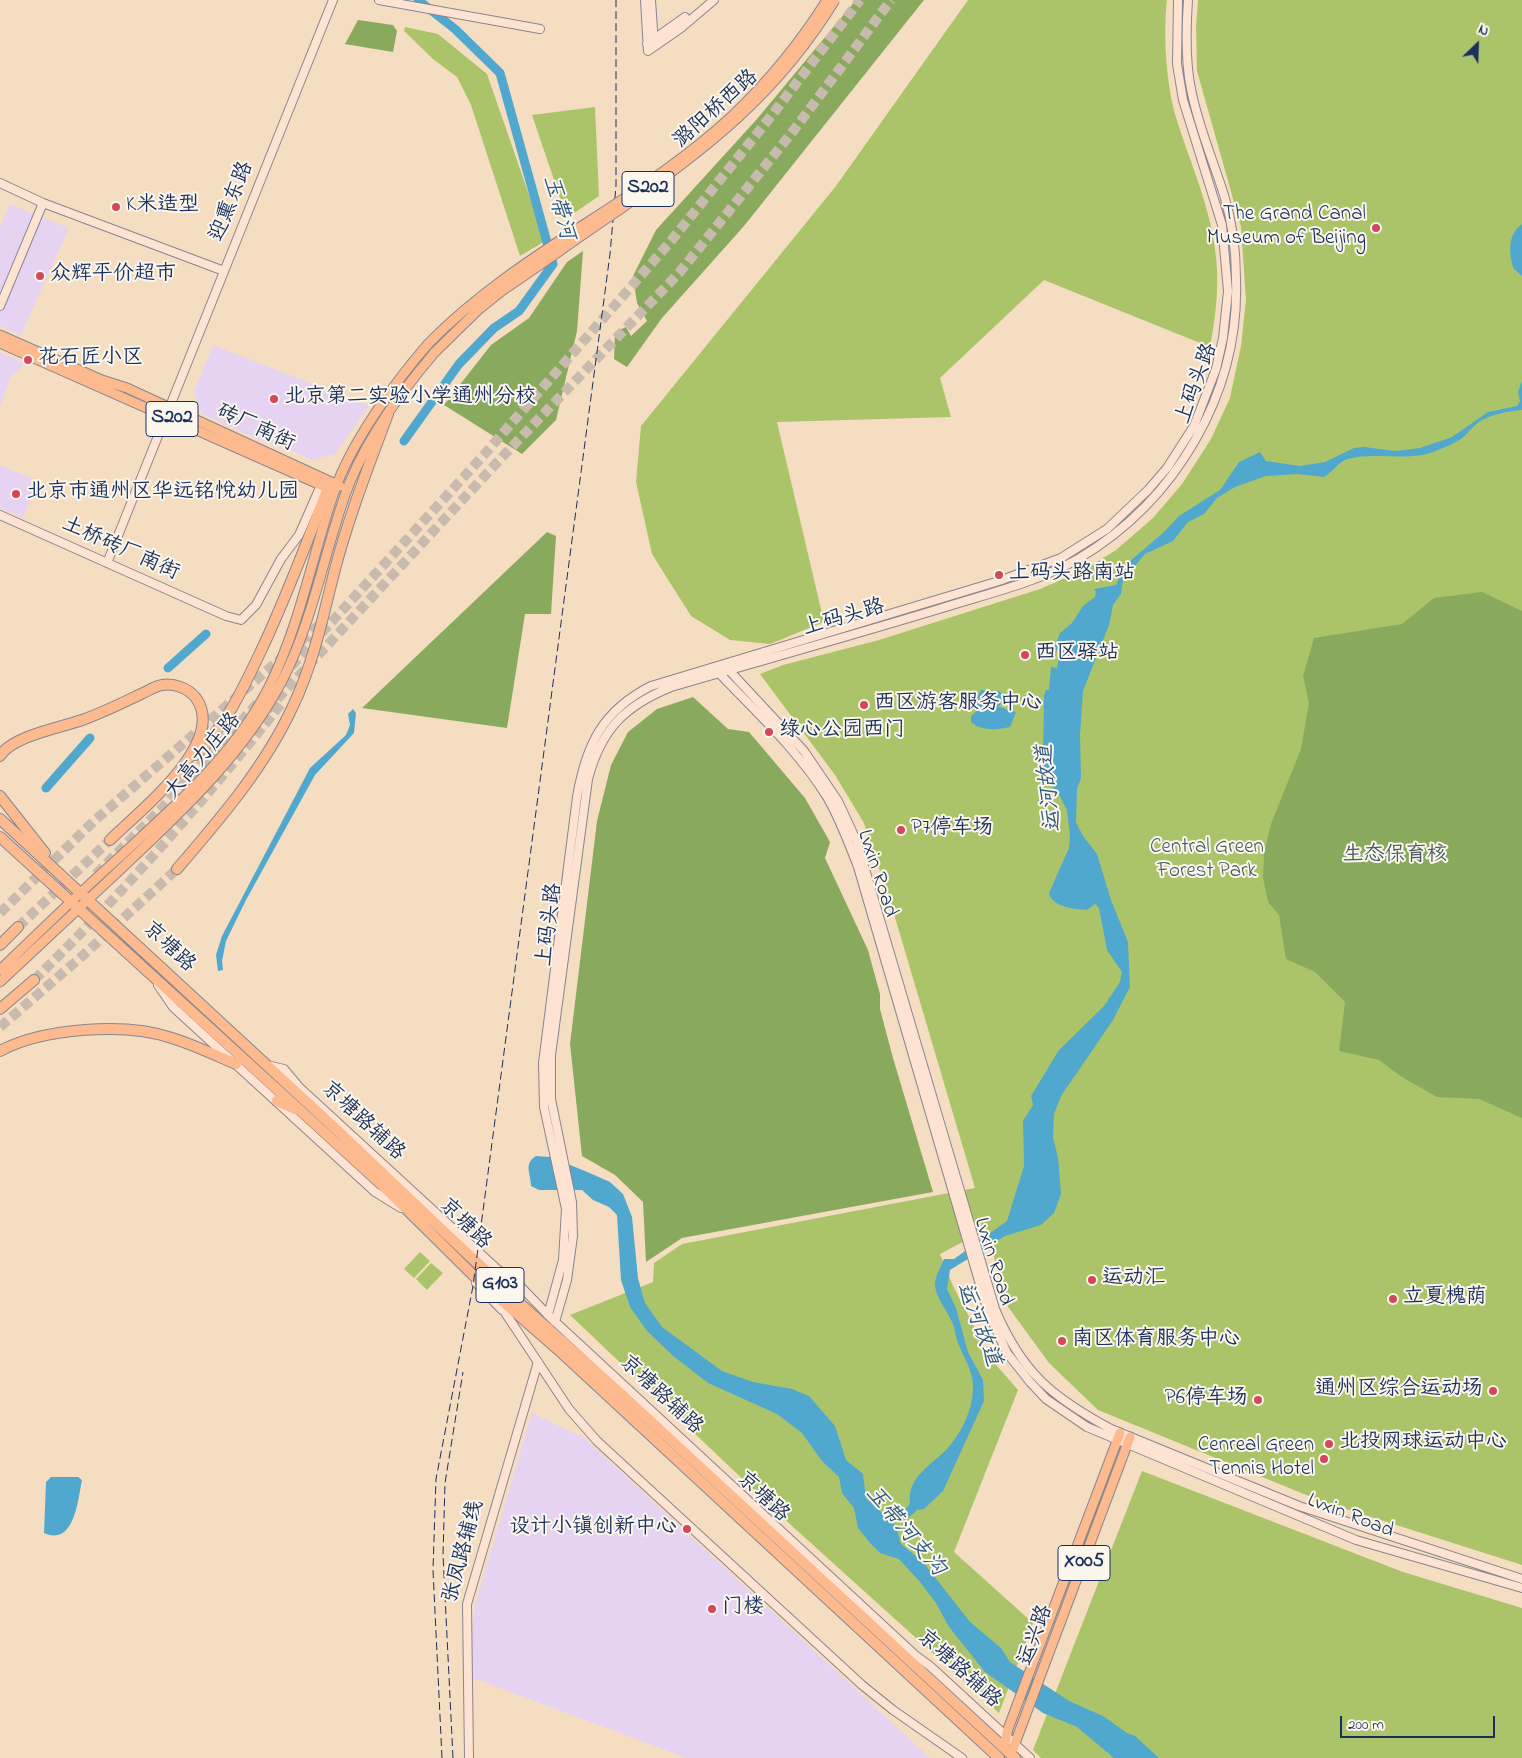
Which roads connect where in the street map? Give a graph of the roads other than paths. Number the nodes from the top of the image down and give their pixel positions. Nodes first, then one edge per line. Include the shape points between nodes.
1 (333, 0) edge
2 (379, 0) edge
3 (645, 0) edge
4 (651, 0) edge
5 (706, 0) edge
6 (714, 0) edge
7 (827, 0) edge
8 (835, 0) edge
9 (1178, 0) edge
10 (1188, 0) edge
11 (540, 30) dead end
12 (650, 45) junction
13 (0, 183) edge
14 (43, 203) junction
15 (224, 272) junction
16 (0, 306) edge
17 (0, 335) edge
18 (0, 343) edge
19 (168, 412) junction
20 (388, 414) junction
21 (330, 487) junction
22 (346, 492) junction
23 (358, 497) junction
24 (0, 515) edge
25 (1084, 544) junction
26 (1089, 552) junction
27 (107, 563) junction
28 (1031, 570) junction
29 (1037, 578) junction
30 (756, 653) junction
31 (758, 662) junction
32 (722, 663) junction
33 (716, 670) junction
34 (729, 670) junction
35 (0, 756) edge
36 (177, 774) junction
37 (0, 796) edge
38 (0, 819) edge
39 (0, 837) edge
40 (110, 840) tunnel mouth
41 (176, 869) tunnel mouth
42 (64, 878) junction
43 (84, 896) junction
44 (75, 904) junction
45 (18, 927) tunnel mouth
46 (0, 945) edge
47 (0, 970) edge
48 (148, 971) junction
49 (34, 980) tunnel mouth
50 (0, 982) edge
51 (0, 1009) edge
52 (551, 1027) junction
53 (0, 1051) edge
54 (236, 1064) junction
55 (266, 1064) junction
56 (277, 1101) junction
57 (302, 1112) junction
58 (412, 1214) junction
59 (466, 1268) junction
60 (500, 1298) junction
61 (506, 1314) junction
62 (548, 1315) junction
63 (554, 1322) junction
64 (538, 1362) junction
65 (1119, 1437) junction
66 (1129, 1441) junction
67 (1522, 1579) edge
68 (1522, 1588) edge
69 (1013, 1716) junction
70 (1025, 1719) junction
71 (1006, 1737) junction
72 (1010, 1752) edge
73 (469, 1758) edge
74 (962, 1758) edge
75 (999, 1758) edge
76 (1030, 1758) edge

1 - 15 main road, 迎熏东路
2 - 11 main road
3 - 12 main road
4 - 12 main road
5 - 12 main road
6 - 12 main road
7 - 21 main road, 潞阳桥西路 / S202, bridge via 766,82 730,118 654,176 496,283 450,322 395,385
8 - 20 main road, 潞阳桥西路 / S202, bridge via 798,54 735,123 691,159 478,310 436,352
9 - 25 main road, 上码头路 via 1177,64 1183,100 1222,225 1226,253 1228,291 1223,338 1204,403 1168,468 1130,509
10 - 26 main road, 上码头路 via 1187,51 1191,89 1225,198 1232,234 1236,308 1232,340 1213,405 1177,469 1142,510
13 - 14 main road
14 - 15 main road
14 - 16 main road
15 - 19 main road, 迎熏东路
17 - 19 main road, 砖厂南街 / S202
18 - 19 main road, 砖厂南街 / S202
19 - 21 main road, 砖厂南街 / S202
19 - 21 main road, 砖厂南街 / S202
19 - 27 main road, 迎熏东路
20 - 22 main road, S202
20 - 23 highway
21 - 22 main road, 砖厂南街 / S202
21 - 27 main road, 土桥砖厂南街 via 248,615 241,620 234,620
21 - 36 highway via 272,628 237,700 205,744
21 - 43 main road, 大高力庄路 via 293,630 268,688 227,749 202,779
22 - 23 main road, 砖厂南街 / S202
22 - 43 main road, 大高力庄路 via 292,659 252,730 206,787
23 - 41 highway via 335,568 316,648 293,707 236,798
24 - 27 main road, 土桥砖厂南街
25 - 26 main road
25 - 28 main road, 上码头路
26 - 29 main road, 上码头路
28 - 29 main road via 1036,572
28 - 30 main road, 上码头路 via 858,625
29 - 31 main road, 上码头路
30 - 31 main road
30 - 32 main road, 上码头路
31 - 34 main road, 上码头路
32 - 33 main road, 上码头路
32 - 34 main road, Lvxin Road
33 - 34 main road, 上码头路
33 - 52 main road, 上码头路 via 651,686 626,701 603,724 590,746 581,774
33 - 65 main road, Lvxin Road via 812,775 848,842 988,1312 997,1333 1019,1369 1046,1399 1087,1427
34 - 65 main road, Lvxin Road via 804,751 838,801 857,842 1003,1328 1026,1365 1044,1386
35 - 36 highway via 9,746 23,739 83,720 161,685 171,684 191,693 200,707 203,720 198,742
36 - 40 highway
37 - 42 highway
38 - 42 highway, 京塘路 / G103
39 - 44 highway, 京塘路 / G103
42 - 43 highway, 京塘路 / G103
43 - 44 main road, 大高力庄路
43 - 55 highway, 京塘路 / G103
44 - 47 main road, 大高力庄路
44 - 48 highway, 京塘路 / G103
44 - 50 main road, 大高力庄路
45 - 46 highway
48 - 54 main road, 京塘路辅路 via 173,1007
48 - 57 highway, 京塘路 / G103
49 - 51 highway
52 - 62 main road, 上码头路 via 543,1063 544,1106 566,1209 563,1260
52 - 63 main road, 上码头路 via 552,1099 572,1202 573,1236 567,1280
53 - 54 highway via 54,1032 128,1030 172,1037
54 - 56 main road, 京塘路辅路
55 - 62 main road, 京塘路辅路 via 284,1070
55 - 72 highway, 京塘路 / G103 via 523,1307
56 - 57 highway
56 - 58 main road, 京塘路辅路 via 375,1192
57 - 58 highway, 京塘路 / G103
58 - 59 highway, 京塘路 / G103
59 - 60 highway, 京塘路 / G103
59 - 61 main road
60 - 61 main road
60 - 75 highway, 京塘路 / G103
61 - 64 main road
62 - 63 main road, 京塘路辅路
63 - 71 main road, 京塘路辅路
64 - 73 main road, 张凤路辅线 via 467,1604
64 - 74 main road via 569,1409 597,1441 862,1685
65 - 66 main road, Lvxin Road
65 - 69 main road, 运兴路 / X005
66 - 67 main road, Lvxin Road via 1327,1516
66 - 68 main road, Lvxin Road via 1356,1540
66 - 70 main road, 运兴路 / X005
69 - 70 main road via 1018,1721
69 - 71 main road, 运兴路 / X005
70 - 72 main road, 运兴路 / X005
71 - 72 main road, 运兴路 / X005
72 - 75 main road, X005
72 - 76 main road

